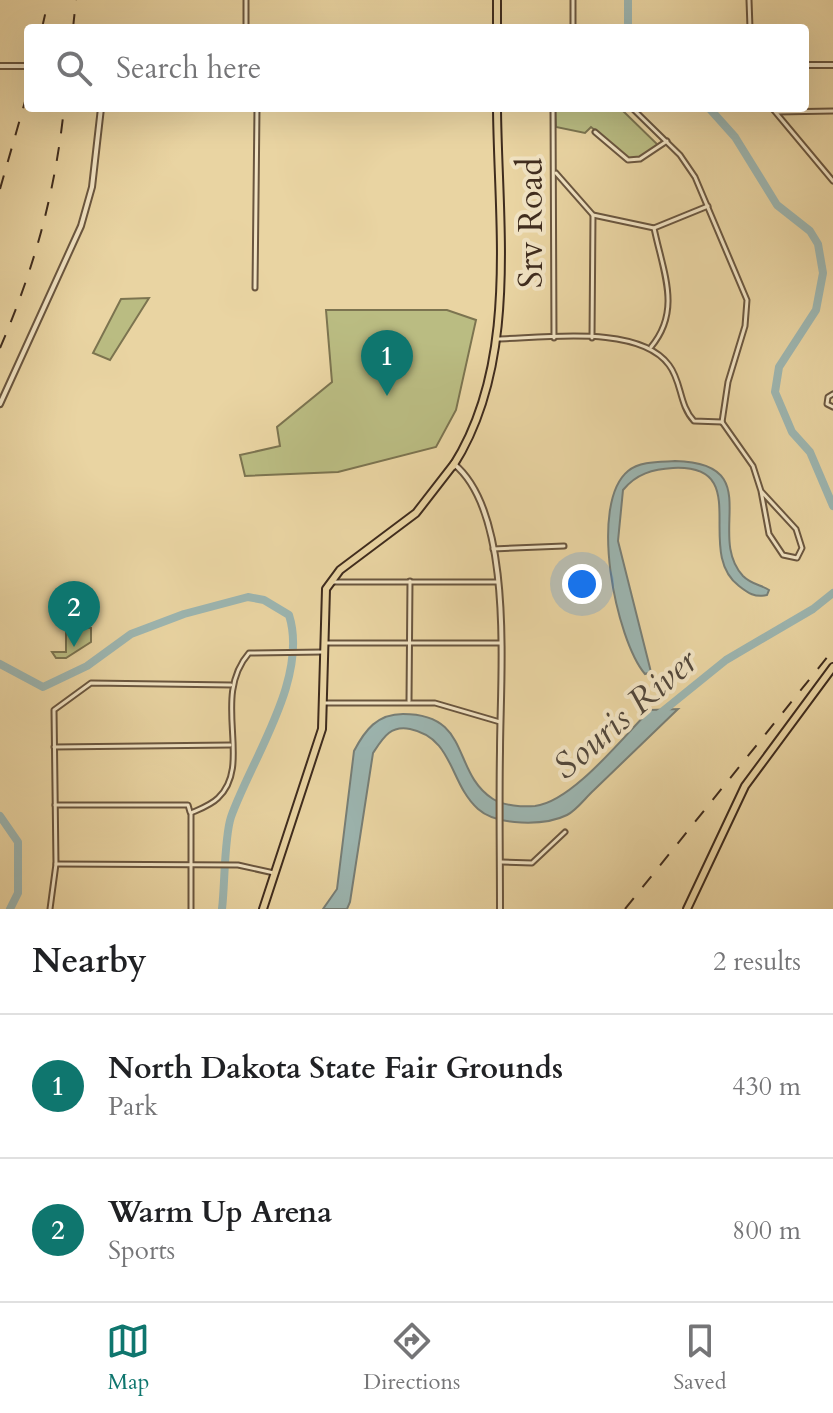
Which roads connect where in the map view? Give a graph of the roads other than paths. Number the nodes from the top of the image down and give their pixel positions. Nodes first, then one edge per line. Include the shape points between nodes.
1 (246, 0) edge
2 (497, 0) edge
3 (573, 0) edge
4 (749, 0) edge
5 (246, 24) edge
6 (497, 24) edge
7 (573, 24) edge
8 (750, 24) edge
9 (809, 65) edge
10 (833, 65) edge
11 (0, 66) edge
12 (24, 66) edge
13 (809, 111) edge
14 (833, 111) edge
15 (101, 112) edge
16 (257, 112) edge
17 (497, 112) edge
18 (553, 112) edge
19 (636, 112) edge
20 (776, 112) edge
21 (595, 132) dead end
22 (667, 141) junction
23 (554, 171) junction
24 (833, 181) edge
25 (708, 206) junction
26 (593, 215) junction
27 (654, 228) junction
28 (255, 288) dead end
29 (554, 338) junction
30 (592, 338) junction
31 (497, 339) junction
32 (651, 347) junction
33 (833, 394) edge
34 (0, 404) edge
35 (833, 407) edge
36 (722, 422) junction
37 (454, 464) junction
38 (439, 486) junction
39 (761, 491) junction
40 (432, 495) dead end
41 (564, 546) dead end
42 (493, 549) junction
43 (410, 581) junction
44 (330, 582) junction
45 (499, 582) junction
46 (323, 643) junction
47 (409, 643) junction
48 (500, 643) junction
49 (323, 652) junction
50 (833, 667) edge
51 (231, 685) junction
52 (323, 703) junction
53 (408, 703) junction
54 (500, 722) junction
55 (232, 745) junction
56 (54, 747) junction
57 (55, 805) junction
58 (191, 813) junction
59 (565, 832) dead end
60 (500, 861) junction
61 (56, 864) junction
62 (191, 865) junction
63 (274, 873) junction
64 (50, 909) edge
65 (191, 909) edge
66 (263, 909) edge
67 (500, 909) edge
68 (687, 909) edge

1 - 5 street
2 - 6 main road
3 - 7 street
4 - 8 street
9 - 10 street
11 - 12 street
13 - 14 street
15 - 34 street via 85,214
16 - 28 street
17 - 31 main road
18 - 23 street, Srv Road
19 - 22 street
20 - 24 street
21 - 22 street via 628,160 640,159
22 - 25 street via 695,177
23 - 26 street
23 - 29 street, Srv Road
25 - 27 street
25 - 36 street via 747,300
26 - 27 street
26 - 30 street
27 - 32 street via 670,315
29 - 30 street
29 - 31 street
30 - 32 street via 622,338
31 - 37 main road via 484,403
32 - 36 street via 670,366 685,411 694,421
33 - 35 street via 827,404
36 - 39 street via 753,466
37 - 38 main road
37 - 42 street via 478,493
38 - 40 main road
38 - 44 main road via 398,529
39 - 39 street via 796,529 802,548 797,558 783,555 769,534
41 - 42 street
42 - 45 street
43 - 44 street
43 - 45 street
43 - 47 street
44 - 46 main road via 323,606
45 - 48 street
46 - 47 street
46 - 49 main road
47 - 48 street
47 - 53 street
48 - 54 street
49 - 51 street via 249,653
49 - 52 main road
50 - 68 main road via 745,786
51 - 55 street
51 - 56 street via 91,683 54,710
52 - 53 street
52 - 63 main road via 318,745
53 - 54 street via 435,703
54 - 60 street
55 - 56 street
55 - 58 street via 229,786 216,801
56 - 57 street
57 - 58 street via 188,805
57 - 61 street
58 - 62 street
59 - 60 street via 532,863
60 - 67 street
61 - 62 street
61 - 64 street
62 - 63 street via 238,865
62 - 65 street
63 - 66 main road

